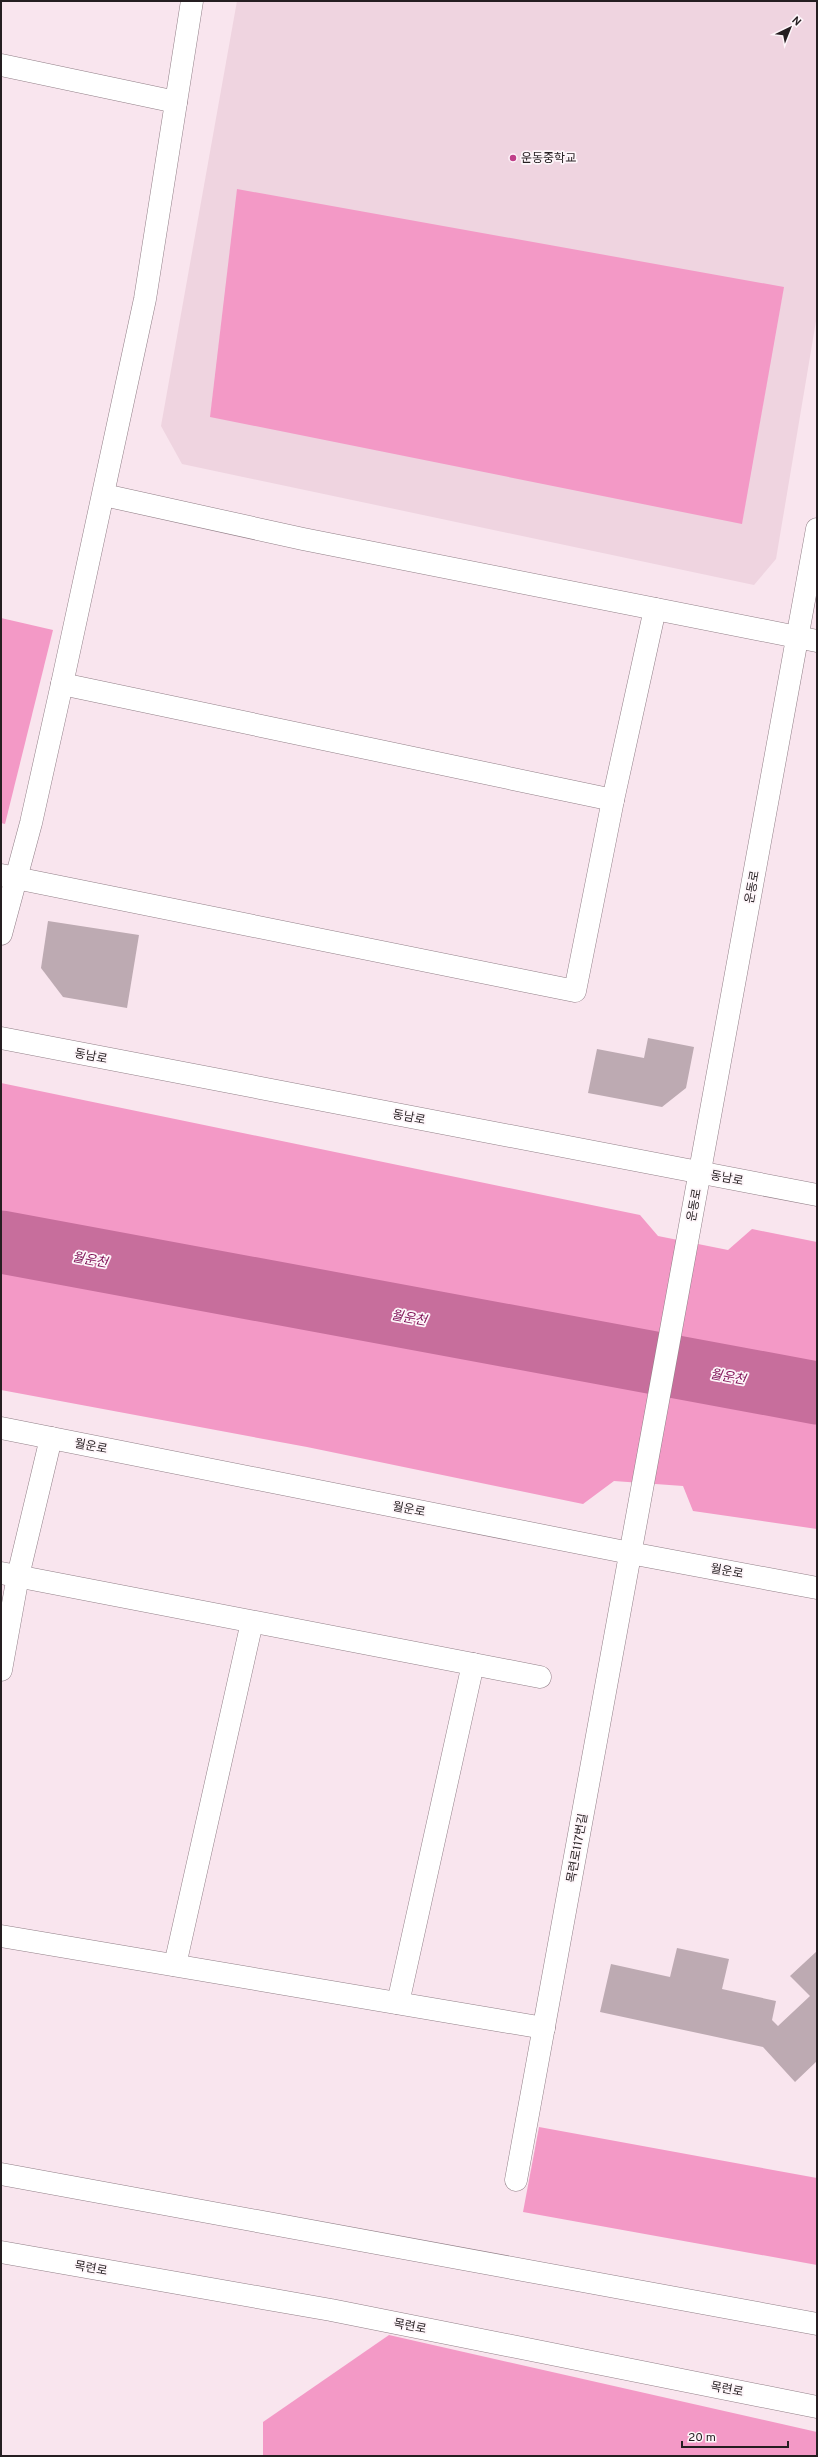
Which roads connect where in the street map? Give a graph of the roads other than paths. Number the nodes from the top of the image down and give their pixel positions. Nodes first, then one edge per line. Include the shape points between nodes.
1 (192, 1) edge
2 (1, 65) edge
3 (176, 102) junction
4 (104, 495) junction
5 (817, 529) edge
6 (655, 609) junction
7 (807, 639) edge
8 (62, 684) junction
9 (613, 800) junction
10 (8, 877) edge
11 (1, 934) edge
12 (1, 1038) edge
13 (700, 1173) junction
14 (817, 1195) edge
15 (1, 1428) edge
16 (51, 1438) junction
17 (637, 1516) joint
18 (630, 1553) junction
19 (10, 1575) edge
20 (817, 1588) edge
21 (252, 1622) junction
22 (473, 1664) junction
23 (1, 1670) edge
24 (540, 1677) dead end
25 (1, 1936) edge
26 (175, 1965) junction
27 (398, 2003) junction
28 (544, 2028) junction
29 (1, 2174) edge
30 (516, 2180) dead end
31 (1, 2252) edge
32 (817, 2324) edge
33 (817, 2406) edge

1 - 3 street
2 - 3 street
3 - 4 street via 145,299
4 - 6 street via 303,539
4 - 8 street
5 - 7 street, 운동로
6 - 7 street
6 - 9 street
7 - 13 street, 운동로
8 - 9 street
8 - 10 street
9 - 10 street via 575,991
10 - 11 street
12 - 13 street, 동남로
13 - 14 street, 동남로
13 - 17 street, 운동로
15 - 16 street, 월운로
16 - 18 street, 월운로
16 - 19 street
17 - 18 street, 목련로117번길
18 - 20 street, 월운로
18 - 28 street, 목련로117번길
19 - 21 street
19 - 23 street
21 - 22 street
21 - 26 street
22 - 24 street
22 - 27 street
25 - 26 street
26 - 27 street
27 - 28 street
28 - 30 street, 목련로117번길
29 - 32 street
31 - 33 street, 목련로 via 331,2310

